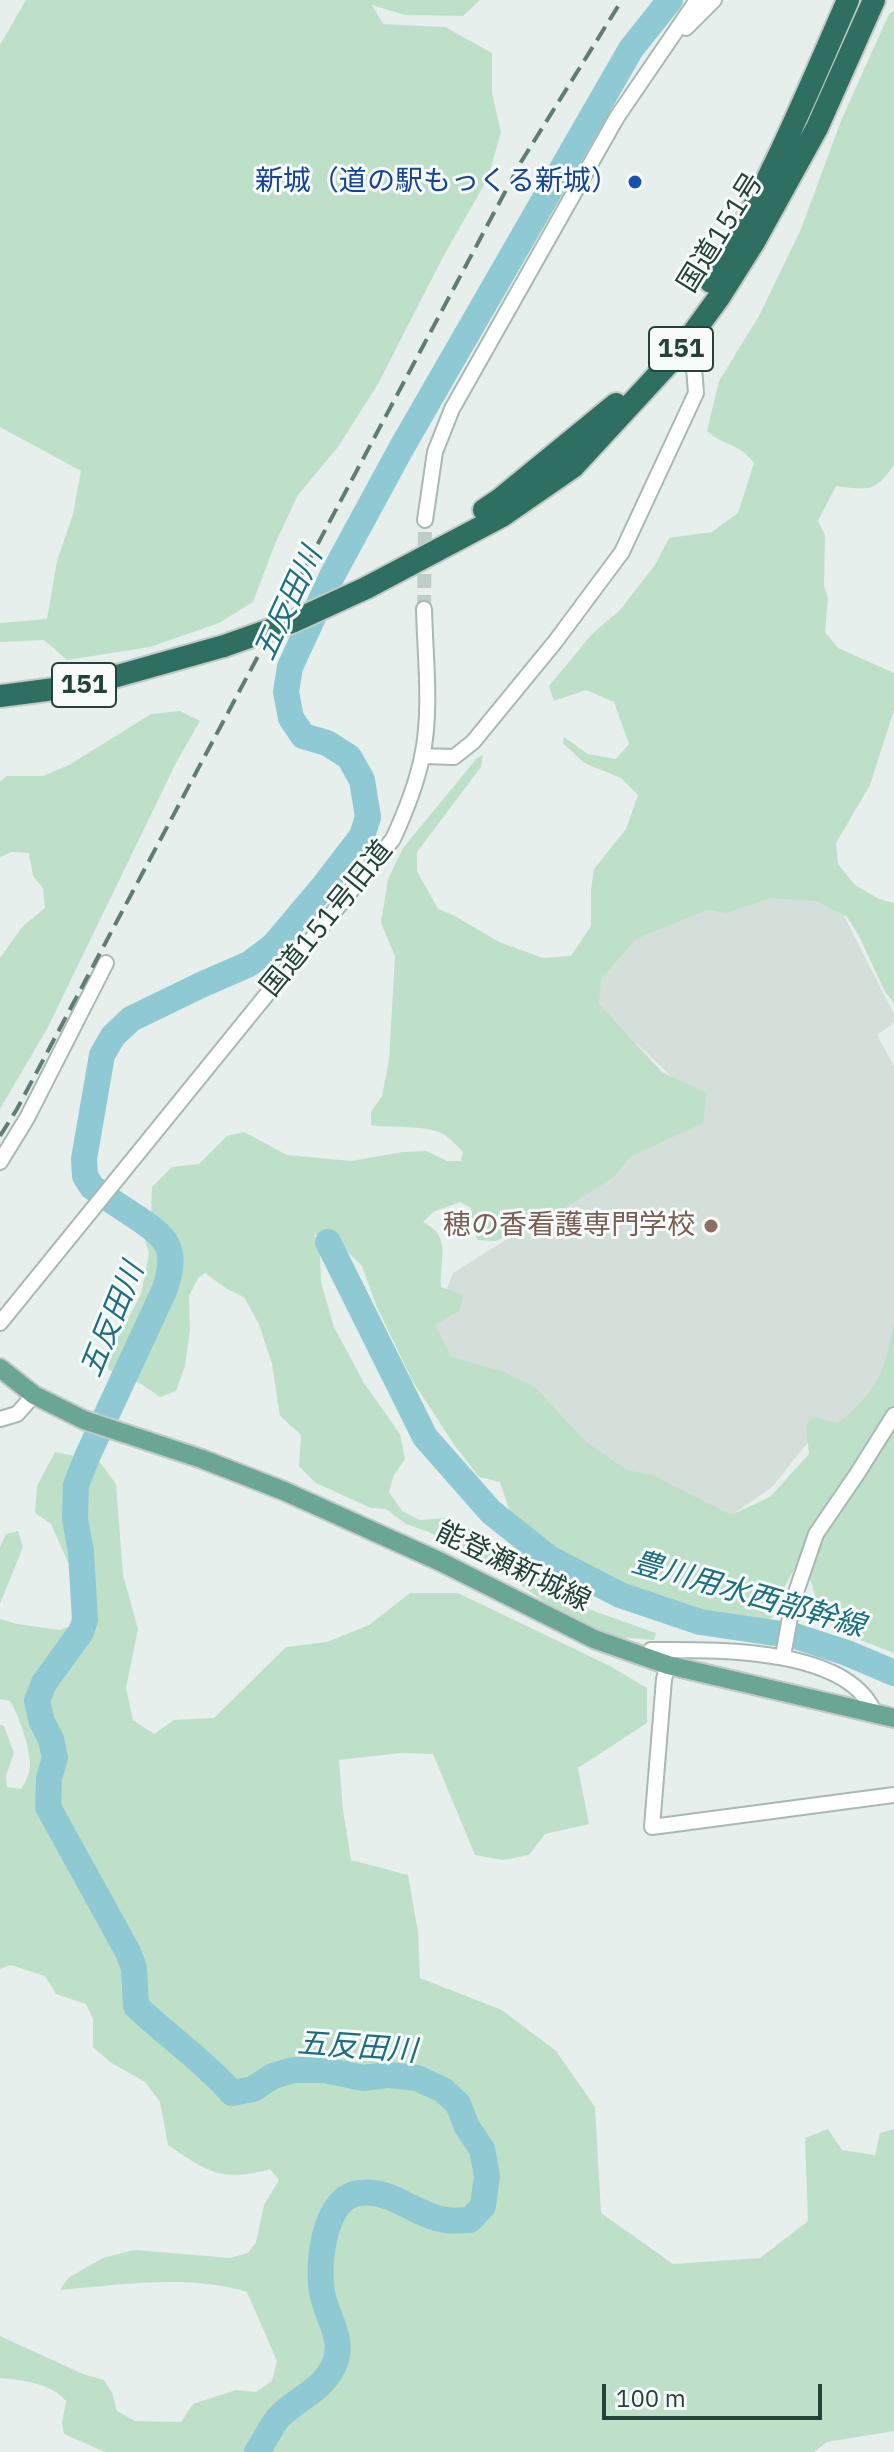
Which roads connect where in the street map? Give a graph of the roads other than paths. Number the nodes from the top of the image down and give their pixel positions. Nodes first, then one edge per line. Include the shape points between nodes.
1 (697, 0) edge
2 (714, 0) edge
3 (848, 0) edge
4 (874, 0) edge
5 (644, 77) junction
6 (680, 351) junction
7 (425, 520) tunnel mouth
8 (366, 588) junction
9 (424, 609) tunnel mouth
10 (166, 663) junction
11 (0, 684) edge
12 (0, 696) edge
13 (422, 756) junction
14 (106, 963) dead end
15 (0, 1162) edge
16 (0, 1323) edge
17 (0, 1368) edge
18 (34, 1395) junction
19 (894, 1415) edge
20 (0, 1419) edge
21 (784, 1652) junction
22 (646, 1659) junction
23 (668, 1665) junction
24 (885, 1716) edge
25 (894, 1795) edge

1 - 5 street
2 - 5 street
3 - 8 highway, 国道151号 / 151 via 740,235 669,342 615,404 499,500
4 - 6 highway, 国道151号 / 151 via 817,128 720,296
5 - 7 street via 452,409 435,452
6 - 8 highway, 国道151号 / 151 via 573,467 502,516
6 - 13 street via 694,368 696,393 622,552 473,742 454,757
8 - 10 highway, 国道151号 / 151, bridge via 292,622
9 - 13 street, 国道151号旧道
10 - 11 highway, 国道151号 / 151
10 - 12 highway, 国道151号 / 151 via 85,685
13 - 16 street, 国道151号旧道 via 393,839
14 - 15 street
17 - 18 main road
18 - 20 street via 17,1414
18 - 22 main road, 能登瀬新城線 via 84,1420 284,1491
19 - 21 street via 816,1534 793,1601
21 - 22 street via 651,1650
21 - 24 street via 858,1688
22 - 23 main road, 能登瀬新城線
23 - 24 main road, 能登瀬新城線
23 - 25 street via 652,1827

